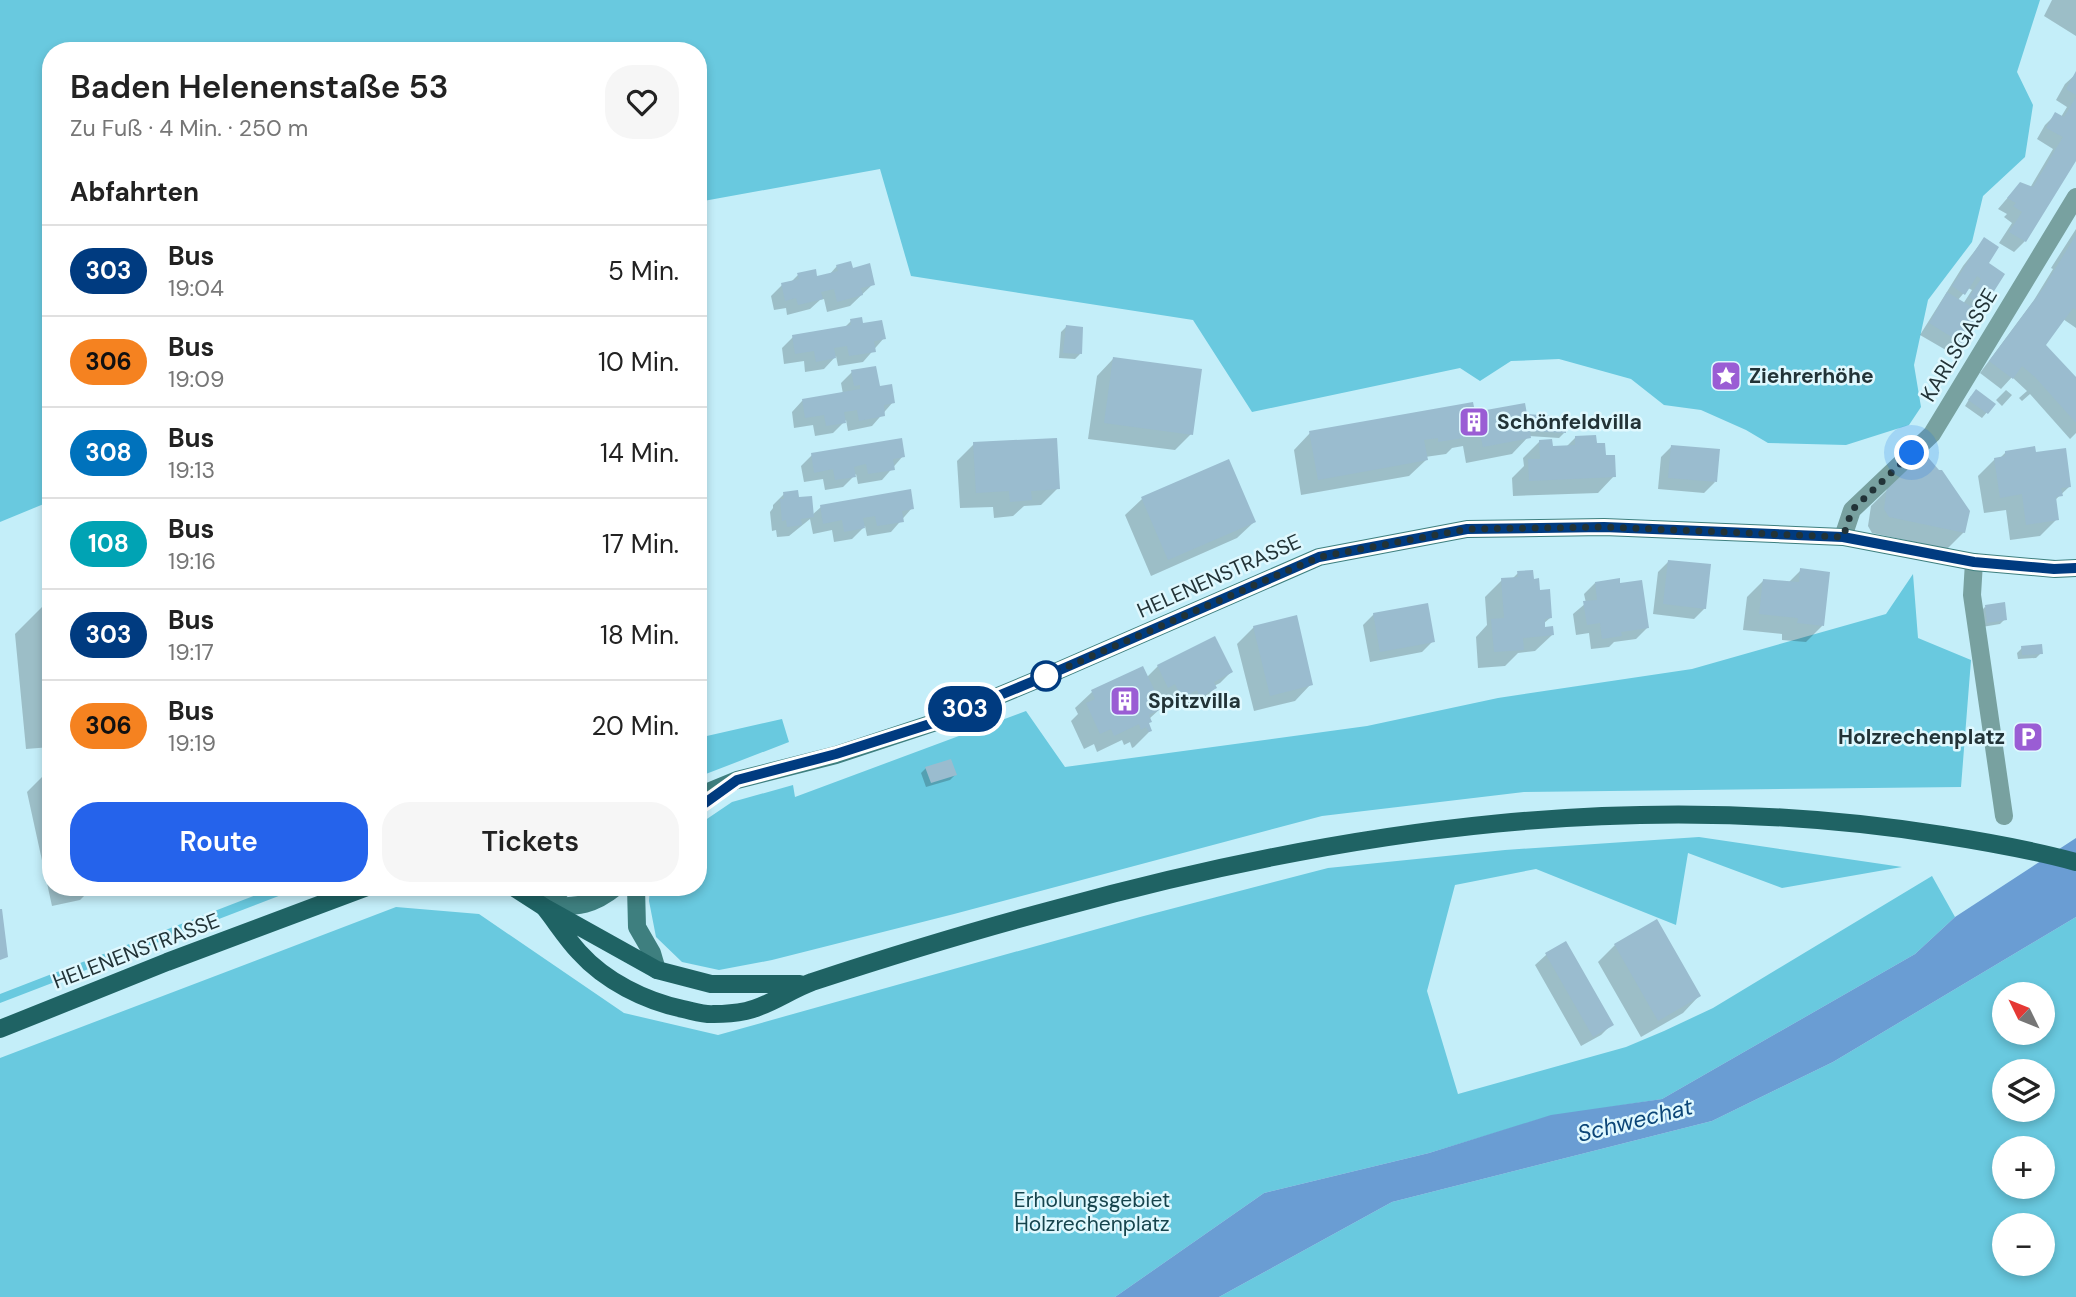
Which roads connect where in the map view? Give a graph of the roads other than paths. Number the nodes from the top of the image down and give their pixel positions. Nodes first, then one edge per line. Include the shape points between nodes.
1 (2076, 197) edge
2 (1843, 537) junction
3 (1974, 562) junction
4 (2076, 568) edge
5 (737, 780) junction
6 (707, 792) edge
7 (707, 802) edge
8 (2004, 816) dead end
9 (2076, 862) edge
10 (343, 896) edge
11 (527, 896) edge
12 (555, 896) edge
13 (605, 896) edge
14 (636, 896) edge
15 (544, 907) junction
16 (657, 970) junction
17 (807, 984) junction
18 (0, 1029) edge

1 - 2 street, KARLSGASSE via 1932,434 1852,510
2 - 3 street, HELENENSTRASSE
2 - 5 street, HELENENSTRASSE via 1604,527 1467,529 1319,557 933,723
3 - 4 street, HELENENSTRASSE
3 - 8 street via 1972,595
5 - 6 street, HELENENSTRASSE
5 - 7 street, HELENENSTRASSE
9 - 17 main road via 1995,844 1846,821 1659,814 1487,823 1276,856 1135,888
10 - 18 main road, HELENENSTRASSE
11 - 15 main road
12 - 15 street
13 - 15 street via 585,905
14 - 16 street via 636,927
15 - 16 main road
15 - 17 main road via 581,954 620,985 659,1004 710,1015 749,1011
16 - 17 main road via 710,984

